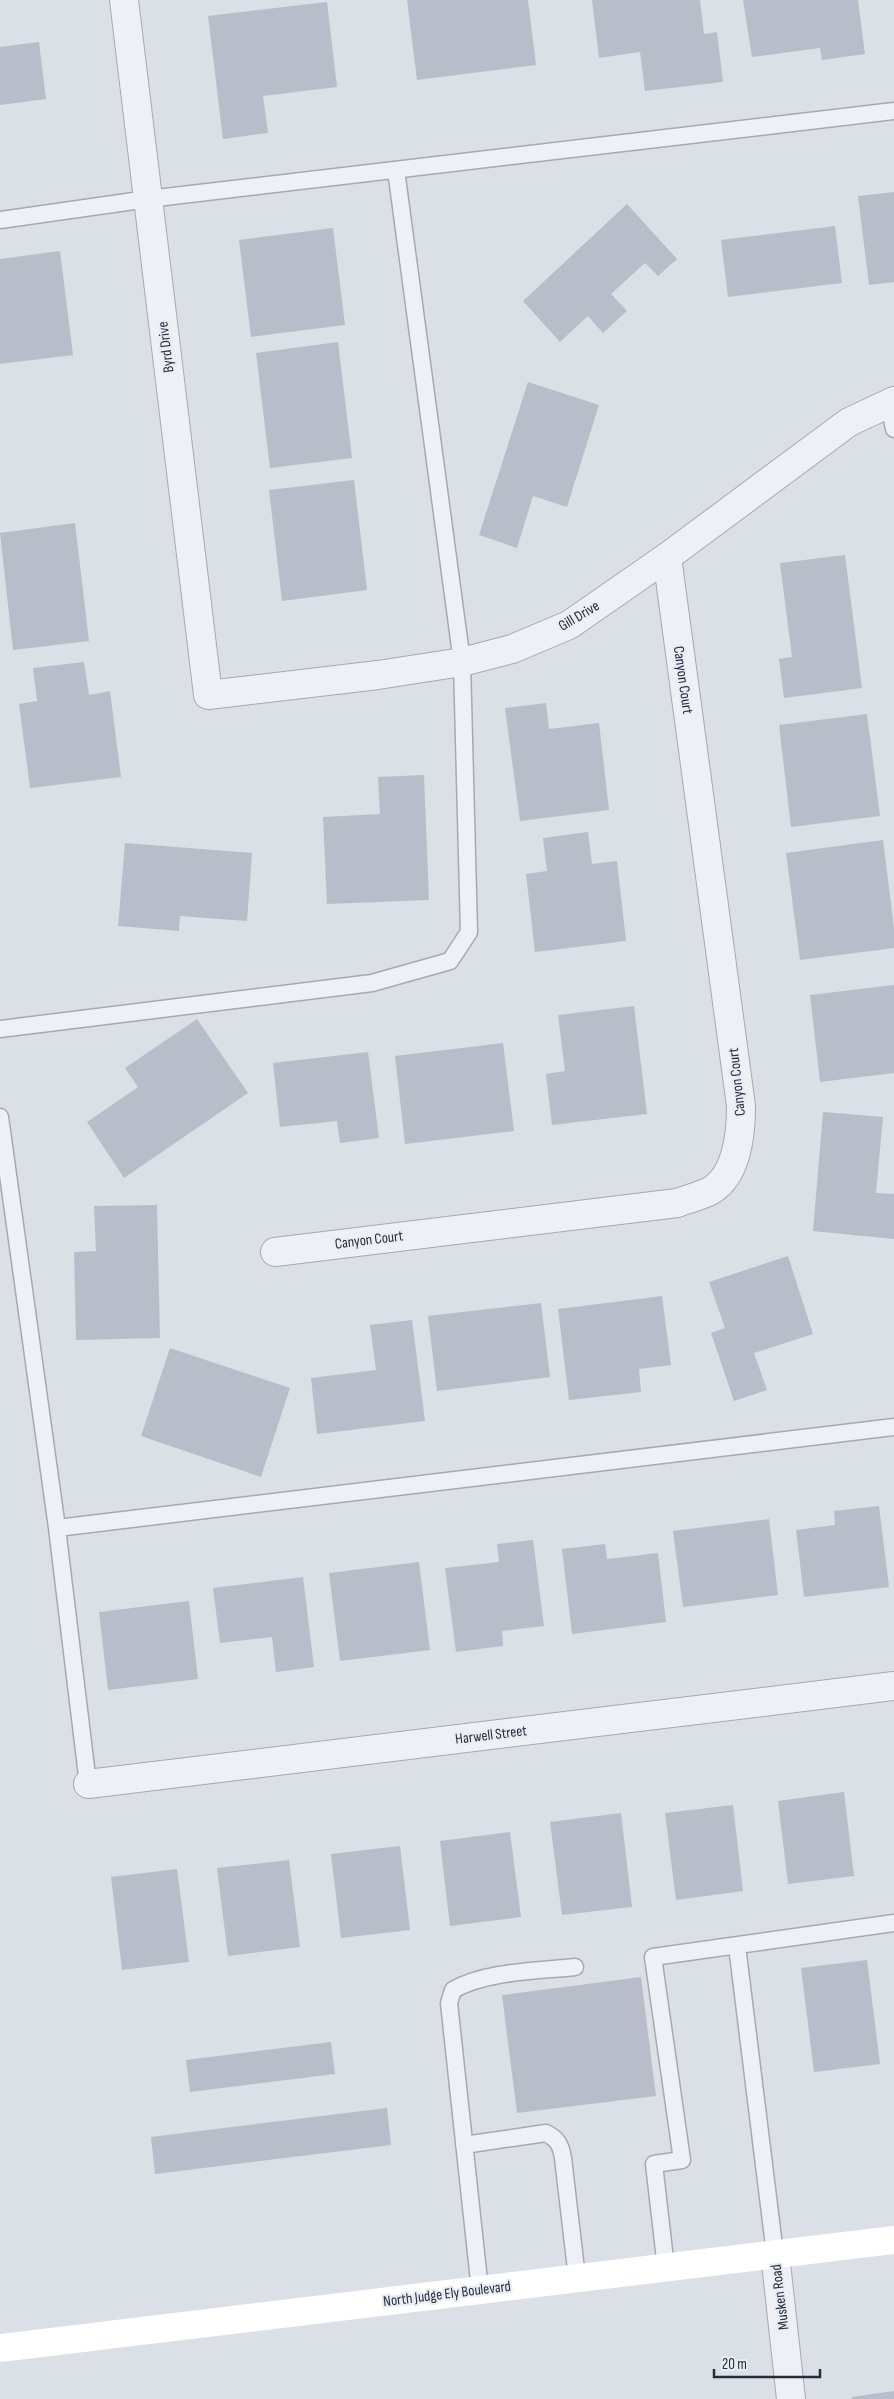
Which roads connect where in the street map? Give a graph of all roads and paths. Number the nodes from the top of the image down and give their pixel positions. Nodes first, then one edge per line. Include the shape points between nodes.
1 (124, 0) edge
2 (894, 111) edge
3 (396, 170) junction
4 (148, 199) junction
5 (0, 220) edge
6 (892, 411) edge
7 (667, 557) junction
8 (462, 662) junction
9 (208, 694) joint
10 (0, 1029) edge
11 (0, 1118) edge
12 (275, 1252) dead end
13 (894, 1426) edge
14 (57, 1528) junction
15 (894, 1686) edge
16 (88, 1784) joint
17 (894, 1923) edge
18 (737, 1946) junction
19 (575, 1966) dead end
20 (464, 2146) junction
21 (894, 2240) edge
22 (775, 2254) junction
23 (666, 2268) junction
24 (577, 2278) junction
25 (480, 2290) junction
26 (0, 2348) edge
27 (791, 2399) edge

1 - 4 street, Byrd Drive
2 - 3 lane
3 - 4 lane
3 - 8 lane
4 - 5 lane
4 - 9 street, Byrd Drive
6 - 7 street, Gill Drive via 849,422
7 - 8 street, Gill Drive via 569,625 512,649
7 - 12 street, Canyon Court via 741,1106 741,1134 730,1170 712,1190 677,1203
8 - 9 street, Gill Drive
8 - 10 lane via 469,932 450,961 372,983
11 - 14 lane
13 - 14 lane
14 - 16 lane
15 - 16 street, Harwell Street
17 - 18 lane
18 - 22 lane
18 - 23 lane via 653,1957 682,2160 654,2164
19 - 20 lane via 492,1977 453,1990 449,2003 450,2018
20 - 24 lane via 546,2133 554,2137 563,2158
20 - 25 lane
21 - 22 main road, North Judge Ely Boulevard
22 - 23 main road, North Judge Ely Boulevard
22 - 27 street, Musken Road
23 - 24 main road, North Judge Ely Boulevard
24 - 25 main road, North Judge Ely Boulevard
25 - 26 main road, North Judge Ely Boulevard

